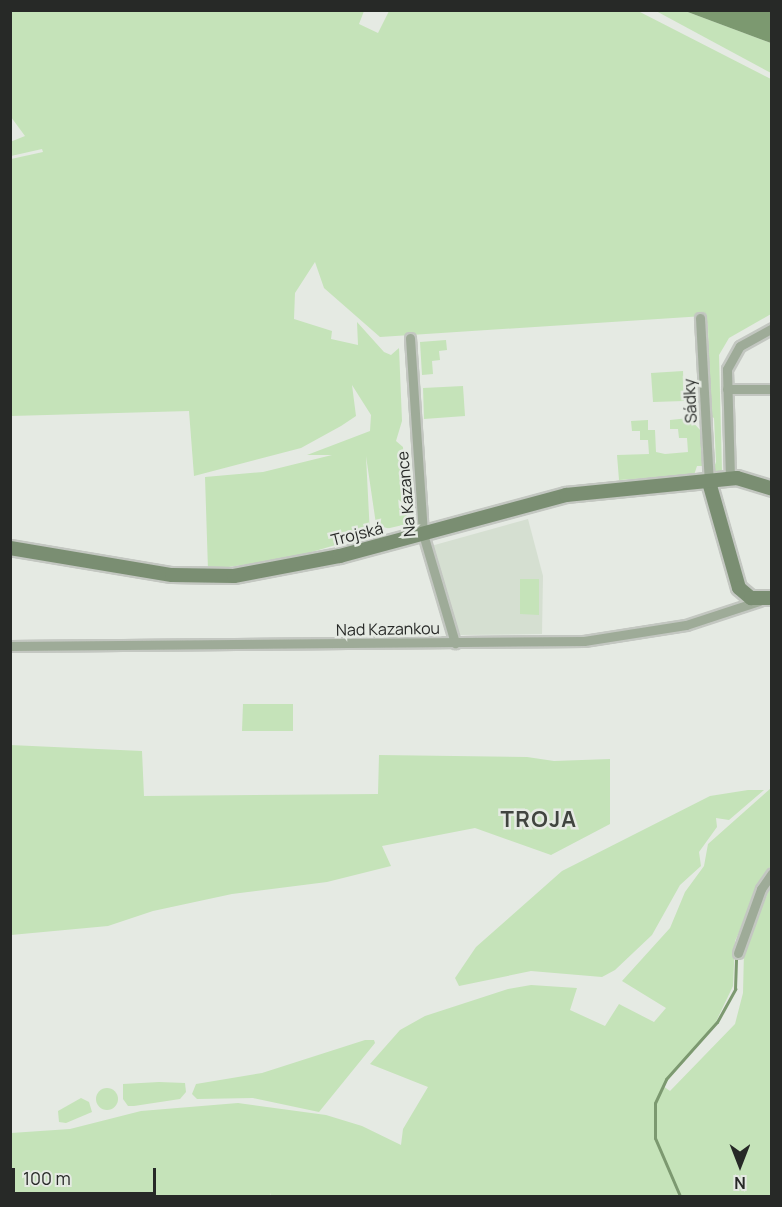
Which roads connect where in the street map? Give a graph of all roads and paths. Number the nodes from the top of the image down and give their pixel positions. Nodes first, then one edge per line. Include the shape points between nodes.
1 (700, 318) dead end
2 (771, 328) edge
3 (410, 338) dead end
4 (727, 389) junction
5 (771, 389) edge
6 (730, 478) junction
7 (709, 482) junction
8 (771, 489) edge
9 (423, 534) junction
10 (10, 548) edge
11 (766, 599) edge
12 (455, 643) junction
13 (10, 646) edge
14 (771, 873) edge
15 (738, 953) dead end

1 - 7 street, Sádky
2 - 4 street via 747,340 730,357
3 - 9 street, Na Kazance
4 - 5 street
4 - 6 street
6 - 7 street, Trojská
6 - 8 street, Trojská via 743,478
7 - 9 street, Trojská via 566,495
7 - 11 street via 736,583 746,596
9 - 10 street, Trojská via 267,570 204,578
9 - 12 street, Na Kazance
11 - 12 street, Nad Kazankou via 686,625 631,636 573,642
12 - 13 street, Nad Kazankou
14 - 15 street via 761,889

